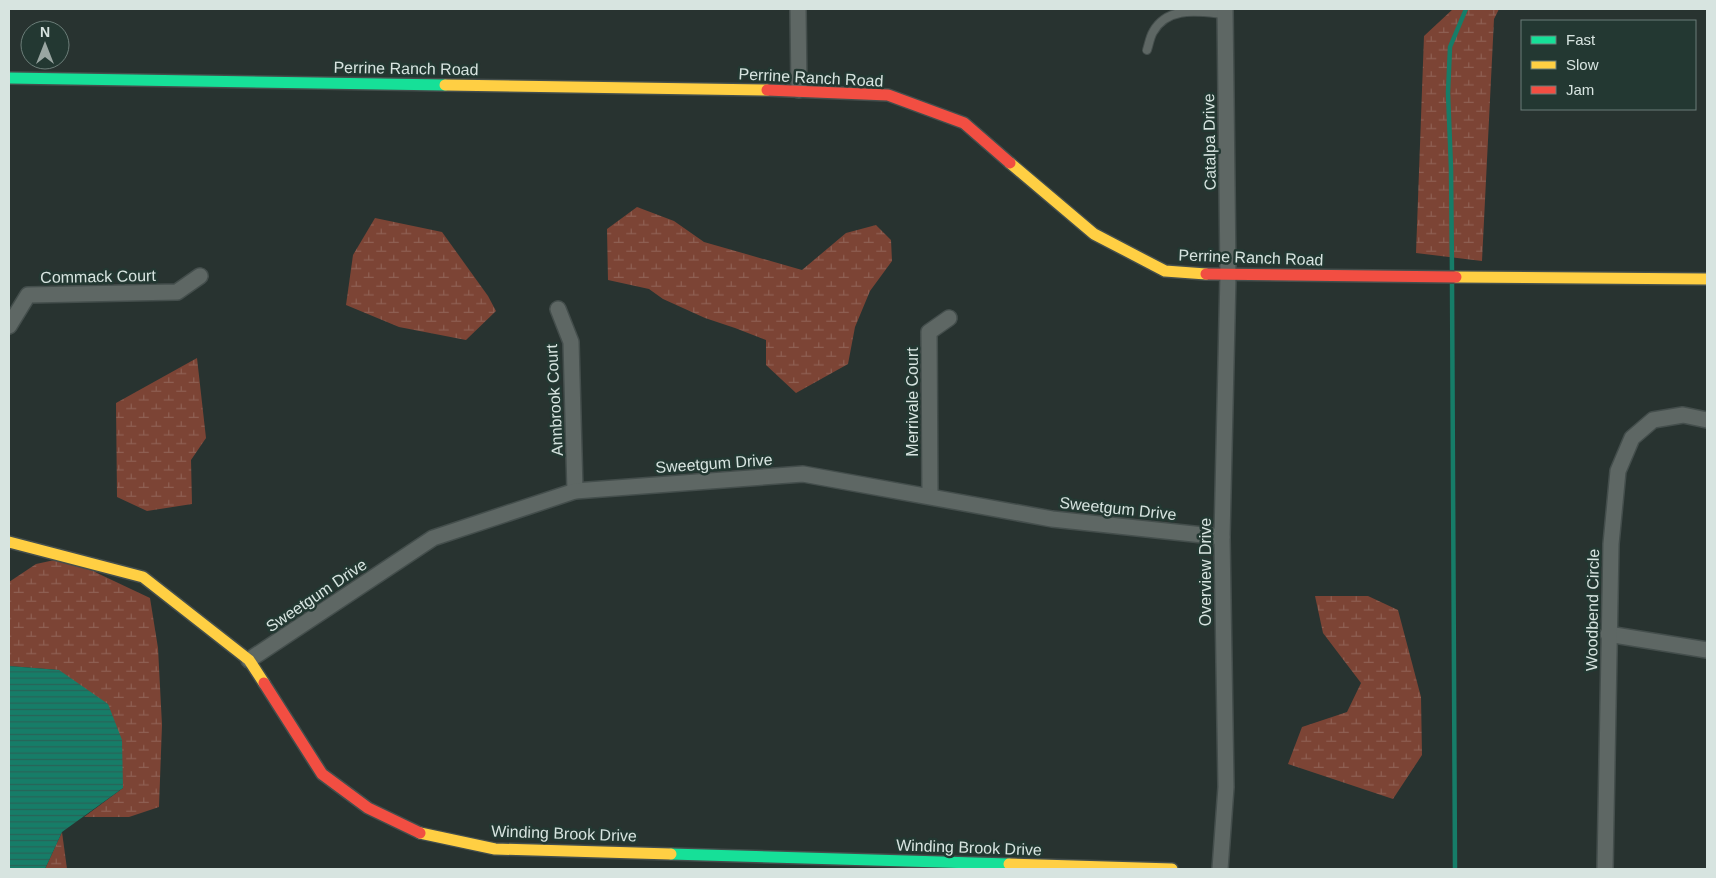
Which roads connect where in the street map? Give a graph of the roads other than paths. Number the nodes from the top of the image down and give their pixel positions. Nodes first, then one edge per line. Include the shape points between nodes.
1 (798, 9) edge
2 (1225, 11) edge
3 (1146, 50) dead end
4 (9, 78) edge
5 (799, 90) junction
6 (1228, 275) junction
7 (200, 276) dead end
8 (1707, 279) edge
9 (558, 309) dead end
10 (949, 318) dead end
11 (9, 326) edge
12 (1707, 420) edge
13 (575, 491) junction
14 (930, 496) junction
15 (1222, 537) junction
16 (9, 542) edge
17 (1608, 634) junction
18 (1707, 650) edge
19 (249, 660) junction
20 (1172, 869) edge
21 (1220, 869) edge
22 (1605, 869) edge

1 - 5 street
2 - 3 lane via 1171,14 1153,32
2 - 6 street, Catalpa Drive
4 - 5 street, Perrine Ranch Road
5 - 6 street, Perrine Ranch Road via 888,96 964,123 1094,234 1165,271
6 - 8 street, Perrine Ranch Road
6 - 15 street, Overview Drive
7 - 11 street, Commack Court via 177,292 28,295
9 - 13 street, Annbrook Court via 571,342
10 - 14 street, Merrivale Court via 929,332
12 - 17 street, Woodbend Circle via 1683,415 1653,420 1632,438 1618,471 1611,544
13 - 14 street, Sweetgum Drive via 803,474
13 - 19 street, Sweetgum Drive via 433,538
14 - 15 street, Sweetgum Drive via 1052,519
15 - 21 street, Overview Drive via 1226,787
16 - 19 street, Winding Brook Drive via 143,577
17 - 18 street
17 - 22 street, Woodbend Circle
19 - 20 street, Winding Brook Drive via 322,774 368,808 422,834 495,849

